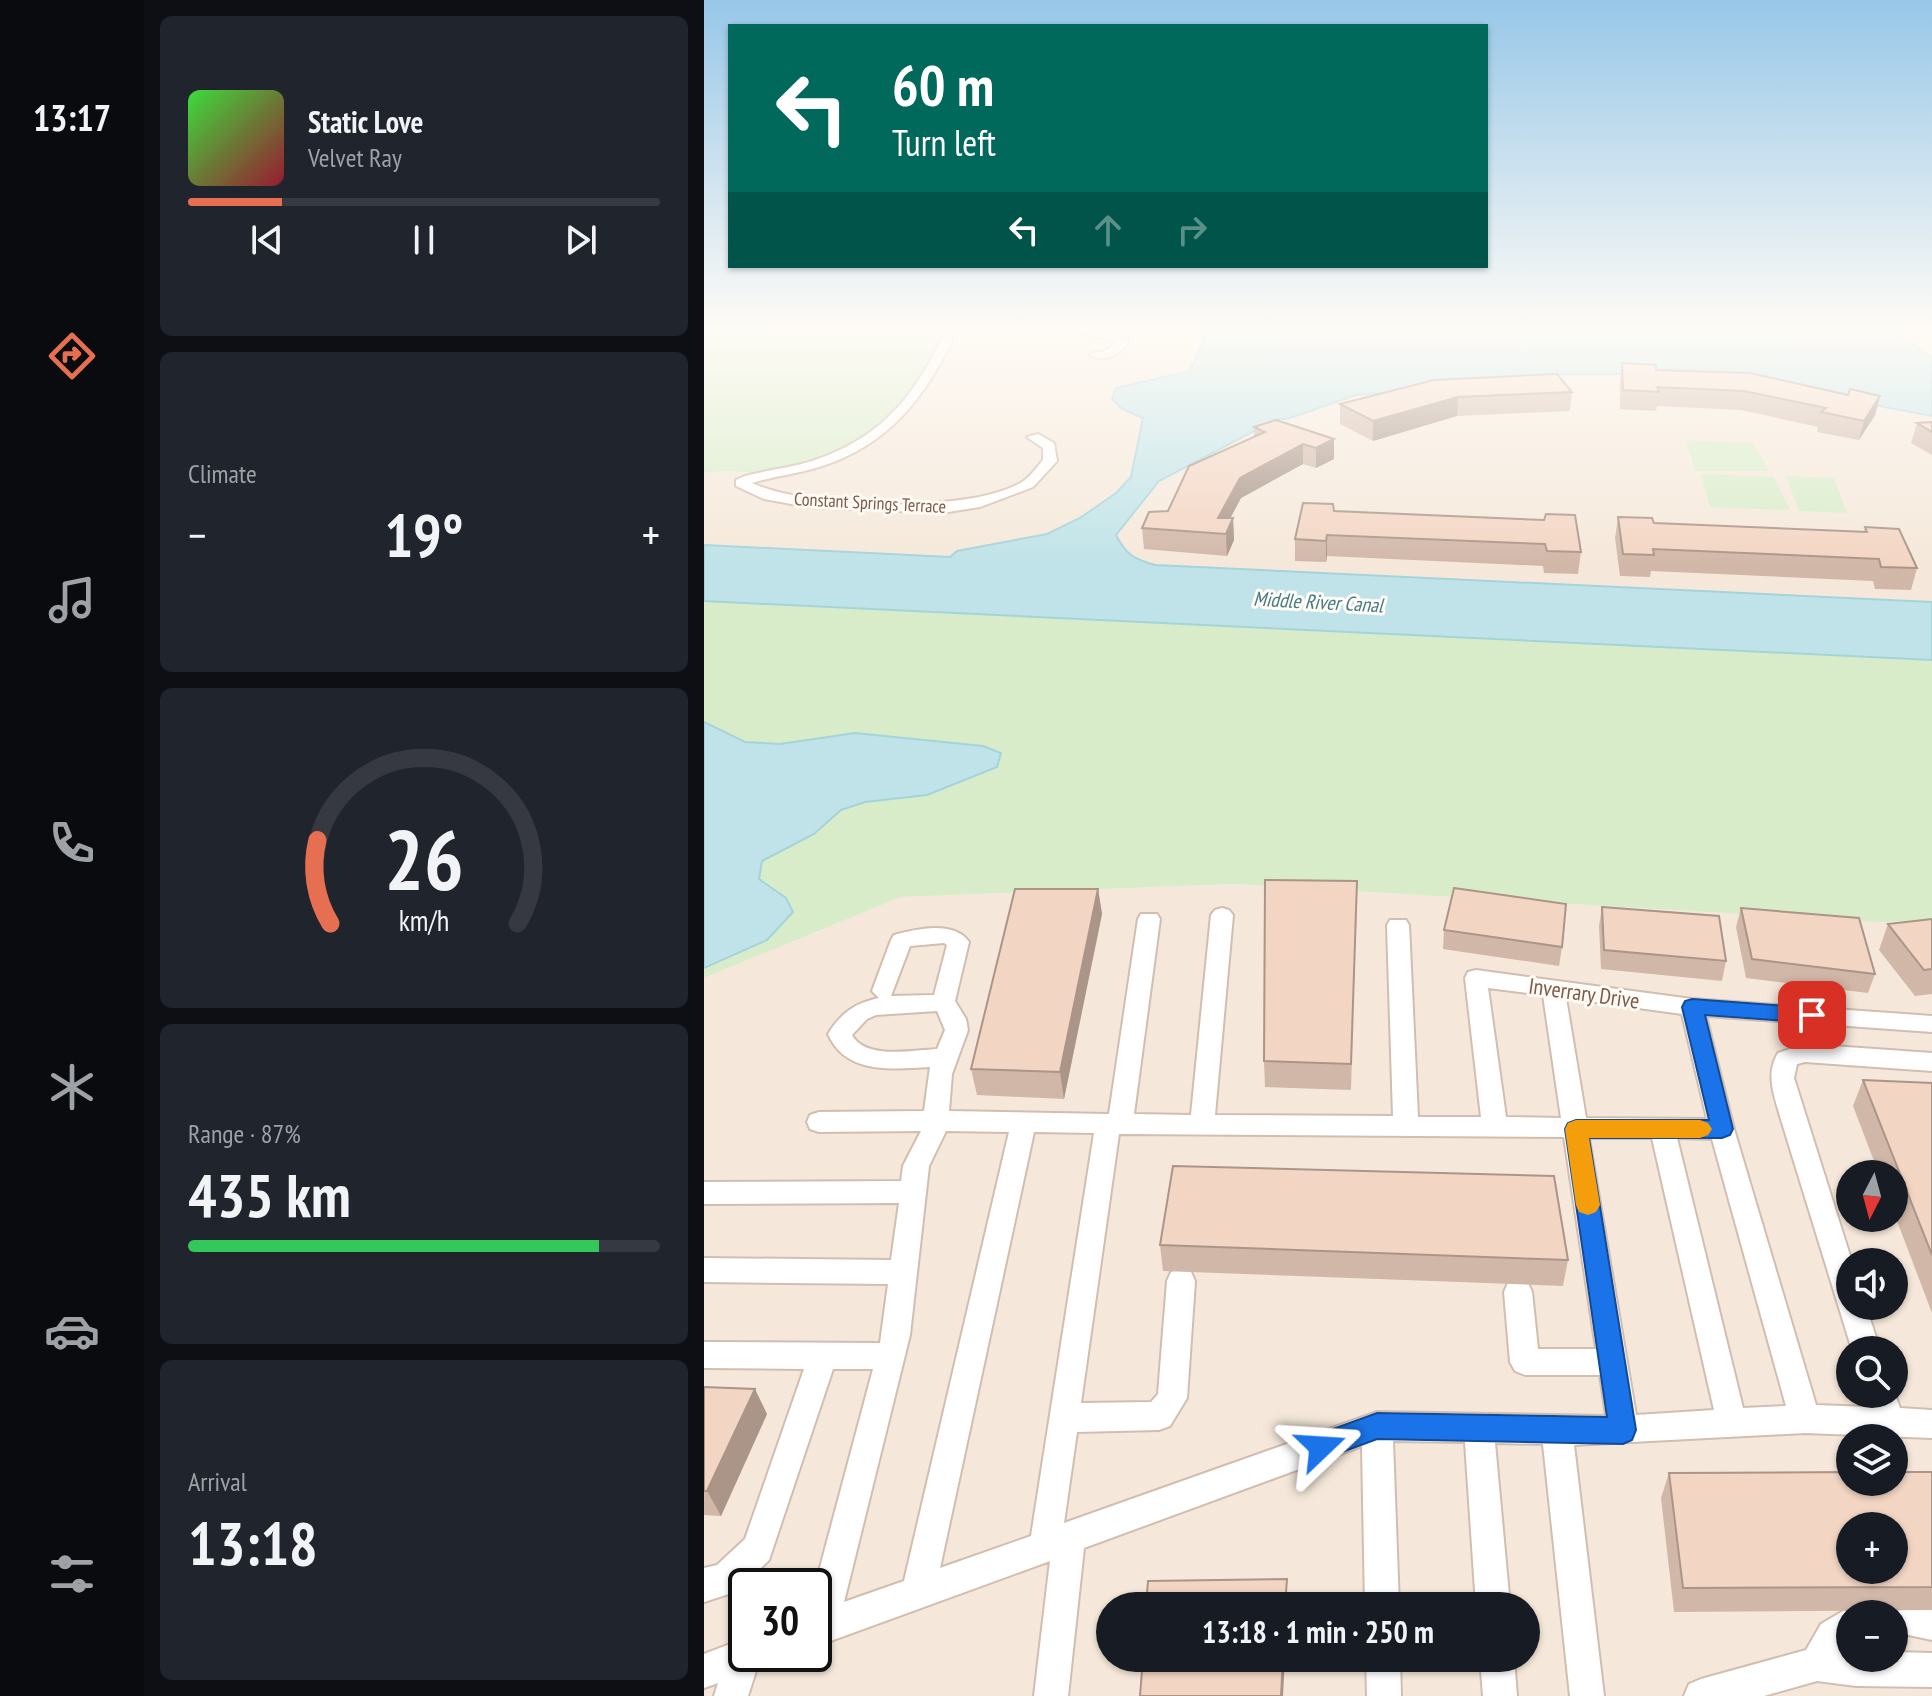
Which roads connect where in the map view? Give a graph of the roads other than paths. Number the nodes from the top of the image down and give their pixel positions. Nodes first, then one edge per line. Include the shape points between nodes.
1 (908, 406) edge
2 (1033, 437) dead end
3 (1222, 915) dead end
4 (1149, 919) dead end
5 (1398, 925) dead end
6 (1553, 989) junction
7 (883, 991) dead end
8 (943, 1002) junction
9 (1692, 1007) junction
10 (1932, 1024) edge
11 (945, 1058) junction
12 (1932, 1062) edge
13 (938, 1121) junction
14 (819, 1122) dead end
15 (1024, 1123) junction
16 (1114, 1124) junction
17 (1202, 1125) junction
18 (1406, 1127) junction
19 (1495, 1129) junction
20 (1576, 1129) junction
21 (1662, 1129) junction
22 (1722, 1129) junction
23 (913, 1192) junction
24 (704, 1193) edge
25 (1836, 1255) edge
26 (704, 1270) edge
27 (903, 1272) junction
28 (1181, 1281) dead end
29 (1518, 1292) dead end
30 (704, 1355) edge
31 (823, 1356) junction
32 (890, 1356) junction
33 (1612, 1362) junction
34 (1884, 1408) edge
35 (1064, 1418) junction
36 (1805, 1419) junction
37 (1732, 1423) junction
38 (1932, 1424) edge
39 (1377, 1426) junction
40 (1479, 1429) junction
41 (1623, 1430) junction
42 (1557, 1431) junction
43 (1057, 1542) junction
44 (832, 1576) edge
45 (704, 1585) edge
46 (1382, 1592) edge
47 (1492, 1592) edge
48 (918, 1593) junction
49 (1908, 1617) edge
50 (1932, 1623) edge
51 (832, 1624) edge
52 (1836, 1634) edge
53 (728, 1662) edge
54 (1817, 1664) junction
55 (1932, 1670) edge
56 (704, 1671) edge
57 (740, 1672) edge
58 (1383, 1672) edge
59 (1498, 1672) edge
60 (731, 1696) edge
61 (1051, 1696) edge
62 (1384, 1696) edge
63 (1500, 1696) edge
64 (1587, 1696) edge
65 (1701, 1696) edge

1 - 2 street, Constant Springs Terrace via 876,436 819,463 741,483 769,496 808,503 942,509 975,504 1028,484 1050,461 1049,446
3 - 17 street
4 - 16 street
5 - 18 street
6 - 9 street, Inverrary Drive
6 - 19 street, Inverrary Drive via 1476,978
6 - 20 street
7 - 8 street via 902,940 948,935 958,942
8 - 11 street via 957,1029
8 - 11 street via 868,1007 855,1013 840,1034 841,1044 862,1058
9 - 10 street, Inverrary Drive
9 - 22 street
11 - 13 street via 934,1102
12 - 25 street via 1804,1053 1786,1059 1782,1078
13 - 14 street
13 - 15 street
13 - 23 street via 916,1166
15 - 16 street
15 - 48 street
16 - 17 street
16 - 35 street
17 - 18 street
18 - 19 street
19 - 20 street
20 - 21 street
20 - 33 street
21 - 22 street
21 - 37 street
22 - 36 street
23 - 24 street
23 - 27 street
26 - 27 street
27 - 32 street
28 - 35 street via 1172,1398 1159,1416
29 - 33 street via 1525,1362
30 - 31 street
31 - 32 street
31 - 45 street via 758,1549 726,1579
32 - 44 street
33 - 41 street
34 - 36 street
34 - 38 street
35 - 43 street
36 - 37 street
37 - 41 street
39 - 40 street
39 - 43 street
39 - 46 street
40 - 42 street
40 - 47 street
41 - 42 street
42 - 64 street
43 - 48 street
43 - 61 street
48 - 51 street
49 - 50 street
52 - 54 street
53 - 56 street
54 - 55 street
54 - 65 street
57 - 60 street
58 - 62 street
59 - 63 street

